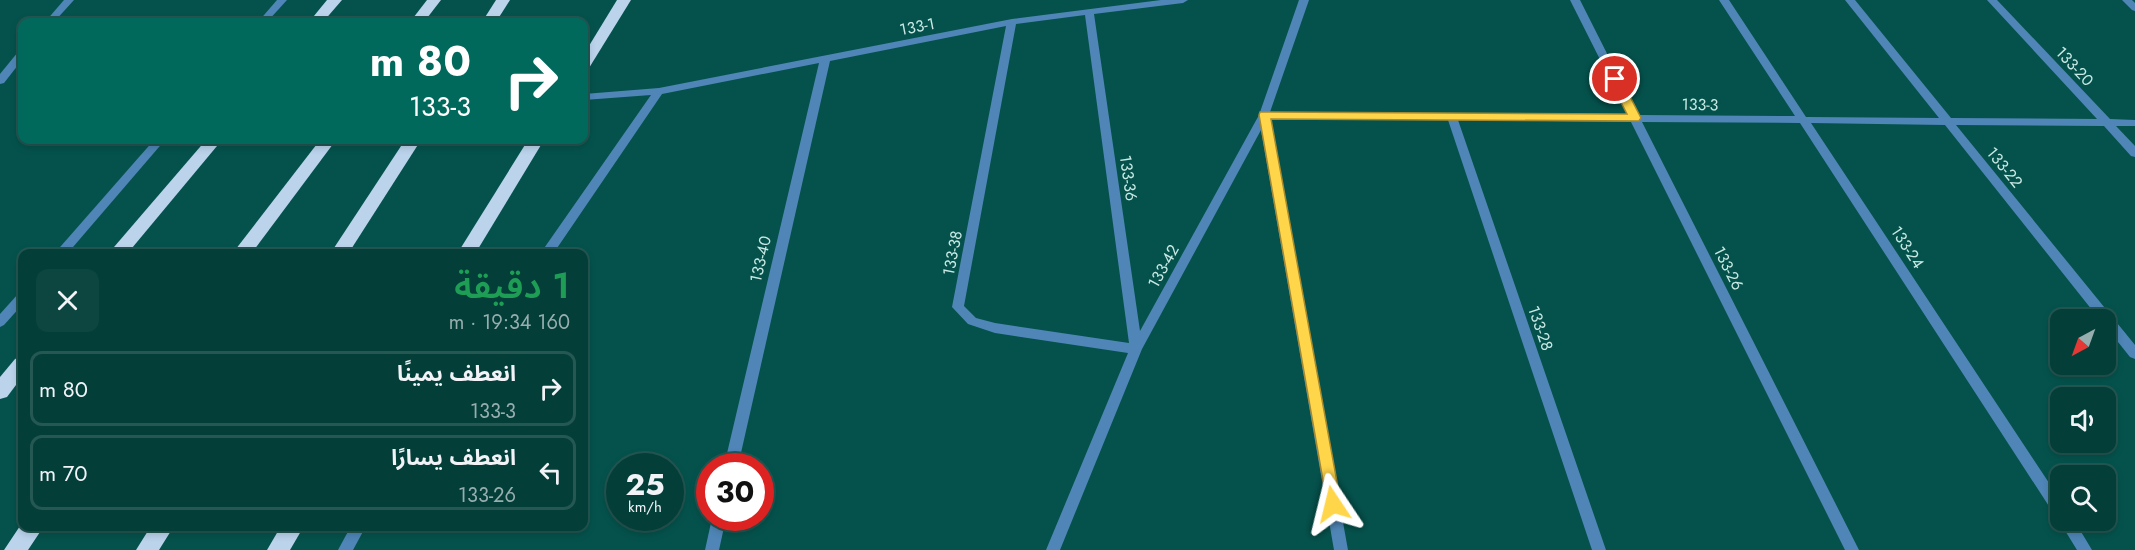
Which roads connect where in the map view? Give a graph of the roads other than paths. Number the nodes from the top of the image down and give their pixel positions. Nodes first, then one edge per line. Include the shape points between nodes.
1 (69, 0) edge
2 (282, 0) edge
3 (335, 0) edge
4 (434, 0) edge
5 (503, 0) edge
6 (639, 0) edge
7 (1184, 0) edge
8 (1304, 0) edge
9 (1575, 0) edge
10 (1724, 0) edge
11 (1850, 0) edge
12 (1992, 0) edge
13 (2127, 0) edge
14 (621, 6) edge
15 (2135, 8) edge
16 (1089, 11) junction
17 (53, 18) edge
18 (266, 18) edge
19 (319, 18) edge
20 (420, 18) edge
21 (492, 18) edge
22 (1012, 22) junction
23 (18, 59) edge
24 (588, 59) edge
25 (825, 59) junction
26 (0, 81) edge
27 (659, 91) junction
28 (588, 97) edge
29 (1264, 115) junction
30 (1452, 117) junction
31 (1635, 118) junction
32 (1803, 120) junction
33 (1948, 121) junction
34 (2107, 123) junction
35 (2135, 123) edge
36 (156, 144) edge
37 (211, 144) edge
38 (325, 144) edge
39 (410, 144) edge
40 (534, 144) edge
41 (2135, 153) edge
42 (64, 249) edge
43 (121, 249) edge
44 (245, 249) edge
45 (342, 249) edge
46 (469, 249) edge
47 (549, 249) edge
48 (18, 302) edge
49 (0, 322) edge
50 (1136, 349) junction
51 (2135, 354) edge
52 (18, 369) edge
53 (0, 391) edge
54 (734, 453) edge
55 (2050, 496) edge
56 (29, 531) edge
57 (160, 531) edge
58 (290, 531) edge
59 (355, 531) edge
60 (716, 531) edge
61 (2073, 531) edge
62 (15, 550) edge
63 (147, 550) edge
64 (278, 550) edge
65 (345, 550) edge
66 (712, 550) edge
67 (1053, 550) edge
68 (1341, 550) edge
69 (1599, 550) edge
70 (1852, 550) edge
71 (2085, 550) edge

1 - 17 street
2 - 18 street
3 - 19 highway
4 - 20 highway
5 - 21 highway
6 - 14 highway
7 - 16 street, 133-1
8 - 29 street, 133-42
9 - 31 street, 133-26
10 - 32 street, 133-24
11 - 33 street, 133-22
12 - 34 street, 133-20
13 - 15 street
14 - 24 highway
16 - 22 street, 133-1
16 - 50 street, 133-36
22 - 25 street, 133-1
22 - 50 street, 133-38 via 958,307 972,321 995,328
23 - 26 street
25 - 27 street, 133-1
25 - 54 street, 133-40
27 - 28 street, 133-1
27 - 47 street
29 - 30 street, 133-3
29 - 50 street, 133-42
29 - 68 street
30 - 31 street, 133-3
30 - 69 street, 133-28
31 - 32 street, 133-3
31 - 70 street, 133-26
32 - 33 street, 133-3
32 - 55 street, 133-24
33 - 34 street, 133-3
33 - 51 street, 133-22
34 - 35 street, 133-3
34 - 41 street, 133-20
36 - 42 street
37 - 43 highway
38 - 44 highway
39 - 45 highway
40 - 46 highway
48 - 49 street
50 - 67 street, 133-42
52 - 53 highway
56 - 62 highway
57 - 63 highway
58 - 64 highway
59 - 65 street
60 - 66 street
61 - 71 street

